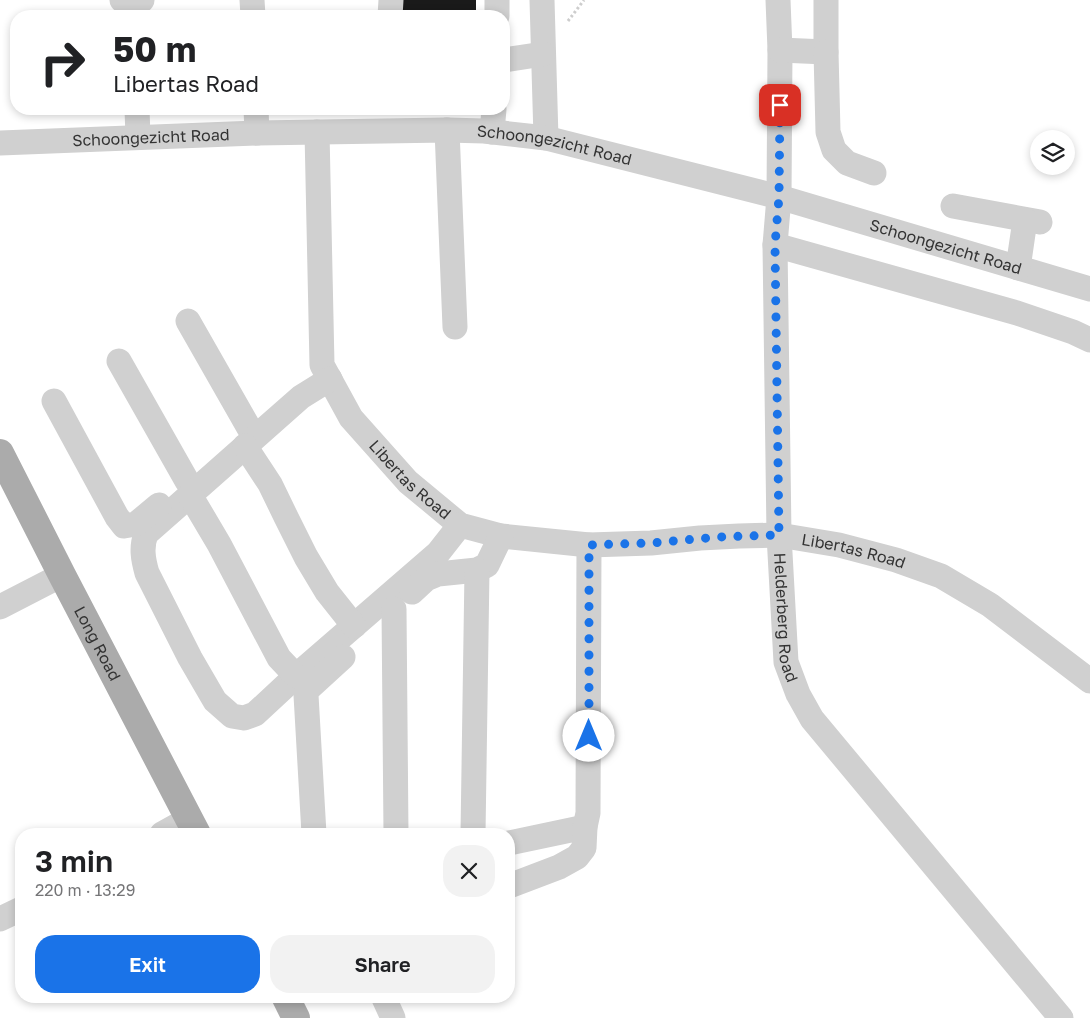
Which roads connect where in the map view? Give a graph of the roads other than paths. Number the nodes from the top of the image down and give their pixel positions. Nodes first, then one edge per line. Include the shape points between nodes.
1 (542, 0) edge
2 (778, 0) edge
3 (826, 0) edge
4 (780, 50) junction
5 (826, 52) junction
6 (544, 54) junction
7 (510, 59) edge
8 (137, 115) edge
9 (374, 120) edge
10 (493, 120) edge
11 (257, 121) edge
12 (447, 130) junction
13 (317, 132) junction
14 (138, 137) junction
15 (546, 138) junction
16 (0, 142) edge
17 (874, 173) dead end
18 (779, 197) junction
19 (953, 206) dead end
20 (775, 245) junction
21 (1018, 268) junction
22 (1090, 290) edge
23 (188, 321) dead end
24 (455, 327) dead end
25 (1090, 340) edge
26 (119, 361) dead end
27 (326, 372) junction
28 (54, 401) dead end
29 (247, 437) junction
30 (0, 453) edge
31 (189, 488) junction
32 (460, 525) junction
33 (779, 535) junction
34 (501, 536) junction
35 (589, 545) junction
36 (477, 570) junction
37 (62, 575) junction
38 (0, 607) edge
39 (394, 609) junction
40 (354, 626) junction
41 (296, 676) junction
42 (1090, 681) edge
43 (193, 826) edge
44 (584, 827) junction
45 (314, 828) edge
46 (396, 828) edge
47 (473, 828) edge
48 (515, 842) edge
49 (515, 884) edge
50 (15, 911) edge
51 (0, 920) edge
52 (288, 1003) edge
53 (387, 1003) edge
54 (296, 1018) edge
55 (393, 1018) edge
56 (1061, 1018) edge

1 - 6 street
2 - 4 street, Helderberg Road
3 - 5 street
4 - 5 street
4 - 18 street, Helderberg Road
5 - 17 street via 828,132 834,150 847,163
6 - 7 street
6 - 15 street
8 - 14 street
9 - 12 street, Schoongezicht Road
9 - 13 street, Schoongezicht Road
10 - 12 street, Schoongezicht Road
10 - 15 street, Schoongezicht Road
11 - 13 street, Schoongezicht Road
11 - 14 street, Schoongezicht Road
12 - 24 street
13 - 27 street, Libertas Road
14 - 16 street, Schoongezicht Road
15 - 18 street, Schoongezicht Road
18 - 20 street, Helderberg Road
18 - 21 street, Schoongezicht Road
19 - 21 street via 1033,221
20 - 25 street via 1017,313
20 - 33 street, Helderberg Road
21 - 22 street, Schoongezicht Road
23 - 29 street
26 - 31 street
27 - 29 street via 301,397
27 - 32 street, Libertas Road via 351,418 408,482
28 - 31 street via 124,526 136,524
29 - 31 street
29 - 40 street via 306,557 327,592
30 - 37 main road, Long Road
31 - 41 street via 279,658
31 - 41 street via 146,534 142,544 147,573 190,658 215,701 232,716 244,718 255,714
32 - 34 street, Libertas Road
32 - 40 street via 438,553
33 - 35 street, Libertas Road
33 - 42 street, Libertas Road via 839,545 941,576 990,605
33 - 56 street, Helderberg Road via 786,662 812,719
34 - 35 street, Libertas Road
34 - 36 street via 487,565
35 - 44 street via 588,813
36 - 39 street via 438,574 426,579
36 - 47 street
37 - 38 street
37 - 43 main road, Long Road
39 - 45 street via 308,689
39 - 46 street
40 - 41 street
44 - 48 street
44 - 49 street via 584,848 578,857
50 - 51 street
52 - 54 main road
53 - 55 street

